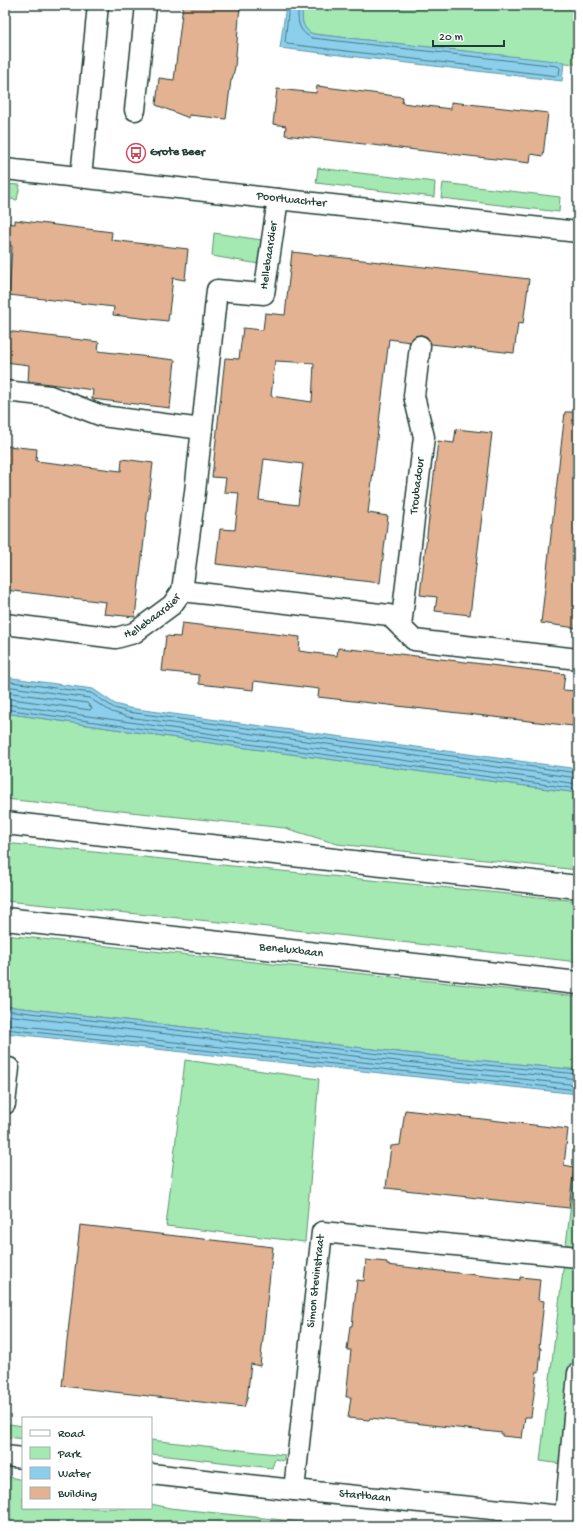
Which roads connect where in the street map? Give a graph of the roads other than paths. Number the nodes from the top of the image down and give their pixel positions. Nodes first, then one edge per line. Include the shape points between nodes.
1 (98, 5) edge
2 (146, 5) edge
3 (135, 110) dead end
4 (5, 169) edge
5 (80, 178) junction
6 (278, 198) junction
7 (578, 232) edge
8 (420, 346) dead end
9 (5, 391) edge
10 (202, 429) junction
11 (182, 591) junction
12 (5, 624) edge
13 (402, 626) junction
14 (578, 659) edge
15 (5, 823) edge
16 (578, 888) edge
17 (5, 919) edge
18 (578, 983) edge
19 (9, 1068) dead end
20 (5, 1104) edge
21 (578, 1257) edge
22 (578, 1372) edge
23 (5, 1456) edge
24 (22, 1458) edge
25 (152, 1474) edge
26 (294, 1490) junction
27 (572, 1517) edge

1 - 5 street
2 - 3 street
4 - 5 street, Poortwachter
5 - 6 street, Poortwachter
6 - 7 street, Poortwachter
6 - 10 street, Hellebaardier via 264,294 217,290
8 - 13 street, Troubadour via 414,396 424,437
9 - 10 street via 50,396 102,416
10 - 11 street, Hellebaardier
11 - 12 street, Hellebaardier via 172,605 134,633 116,638
11 - 13 street via 389,615
13 - 14 street via 414,640
15 - 16 main road
17 - 18 main road, Beneluxbaan
19 - 20 street
21 - 26 street, Simon Stevinstraat via 322,1232
22 - 27 street
23 - 24 street
25 - 26 street, Startbaan
26 - 27 street, Startbaan

